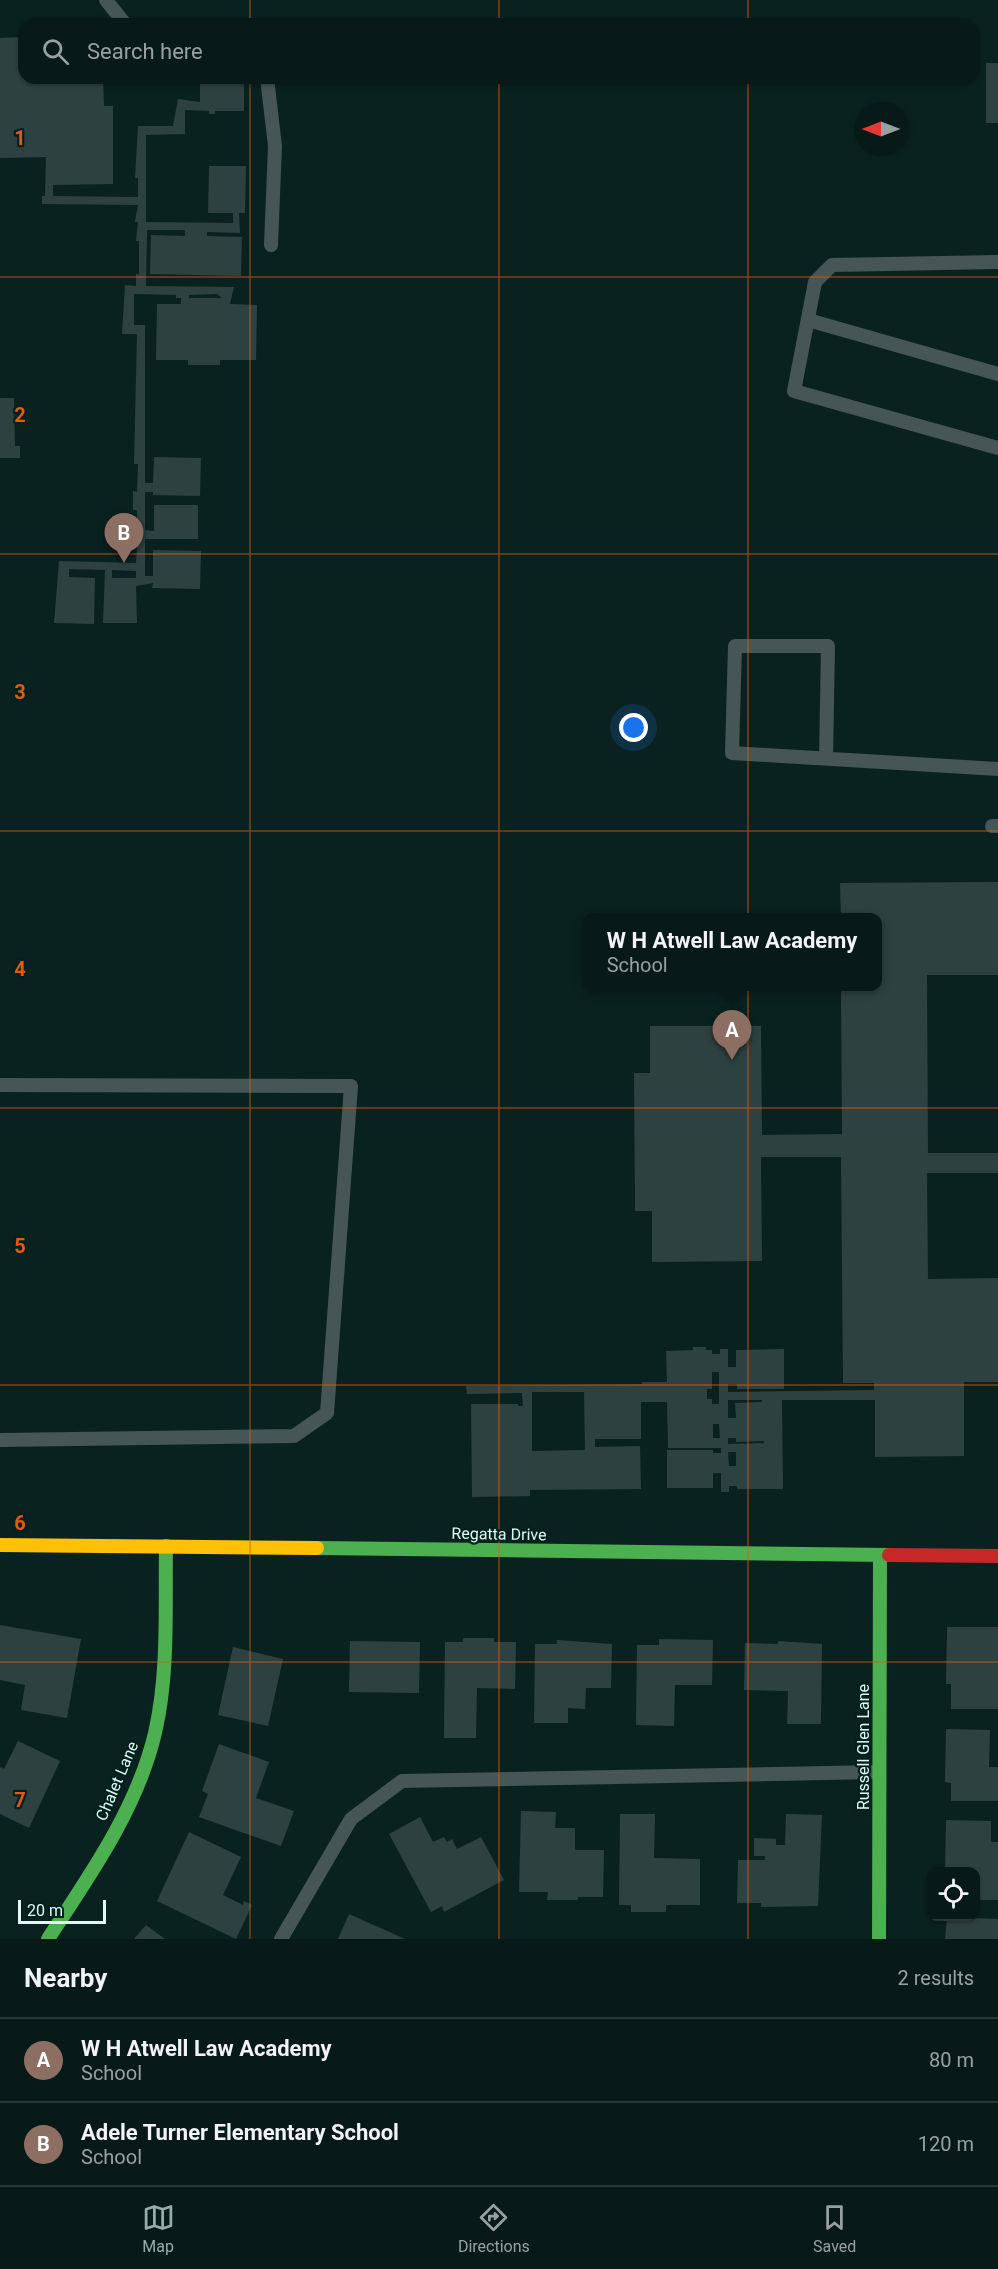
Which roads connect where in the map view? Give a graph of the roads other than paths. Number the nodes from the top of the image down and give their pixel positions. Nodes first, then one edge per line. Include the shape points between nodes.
1 (106, 0) edge
2 (120, 18) edge
3 (268, 84) edge
4 (271, 245) dead end
5 (998, 262) edge
6 (808, 321) junction
7 (998, 374) edge
8 (998, 448) edge
9 (826, 759) junction
10 (998, 769) edge
11 (0, 1085) edge
12 (0, 1440) edge
13 (0, 1545) edge
14 (166, 1546) junction
15 (880, 1555) junction
16 (998, 1556) edge
17 (879, 1772) junction
18 (48, 1939) edge
19 (281, 1939) edge
20 (879, 1939) edge

1 - 2 lane
3 - 4 lane via 275,146
5 - 6 lane via 832,265 815,282
6 - 7 lane
6 - 8 lane via 794,392
9 - 9 lane via 732,753 735,646 828,646
9 - 10 lane
11 - 12 lane via 351,1086 327,1413 294,1436
13 - 14 street, Regatta Drive
14 - 15 street, Regatta Drive
14 - 18 street, Chalet Lane via 161,1692 142,1773 115,1829
15 - 16 street, Regatta Drive
15 - 17 street, Russell Glen Lane
17 - 19 lane via 402,1781 351,1820
17 - 20 street, Russell Glen Lane

